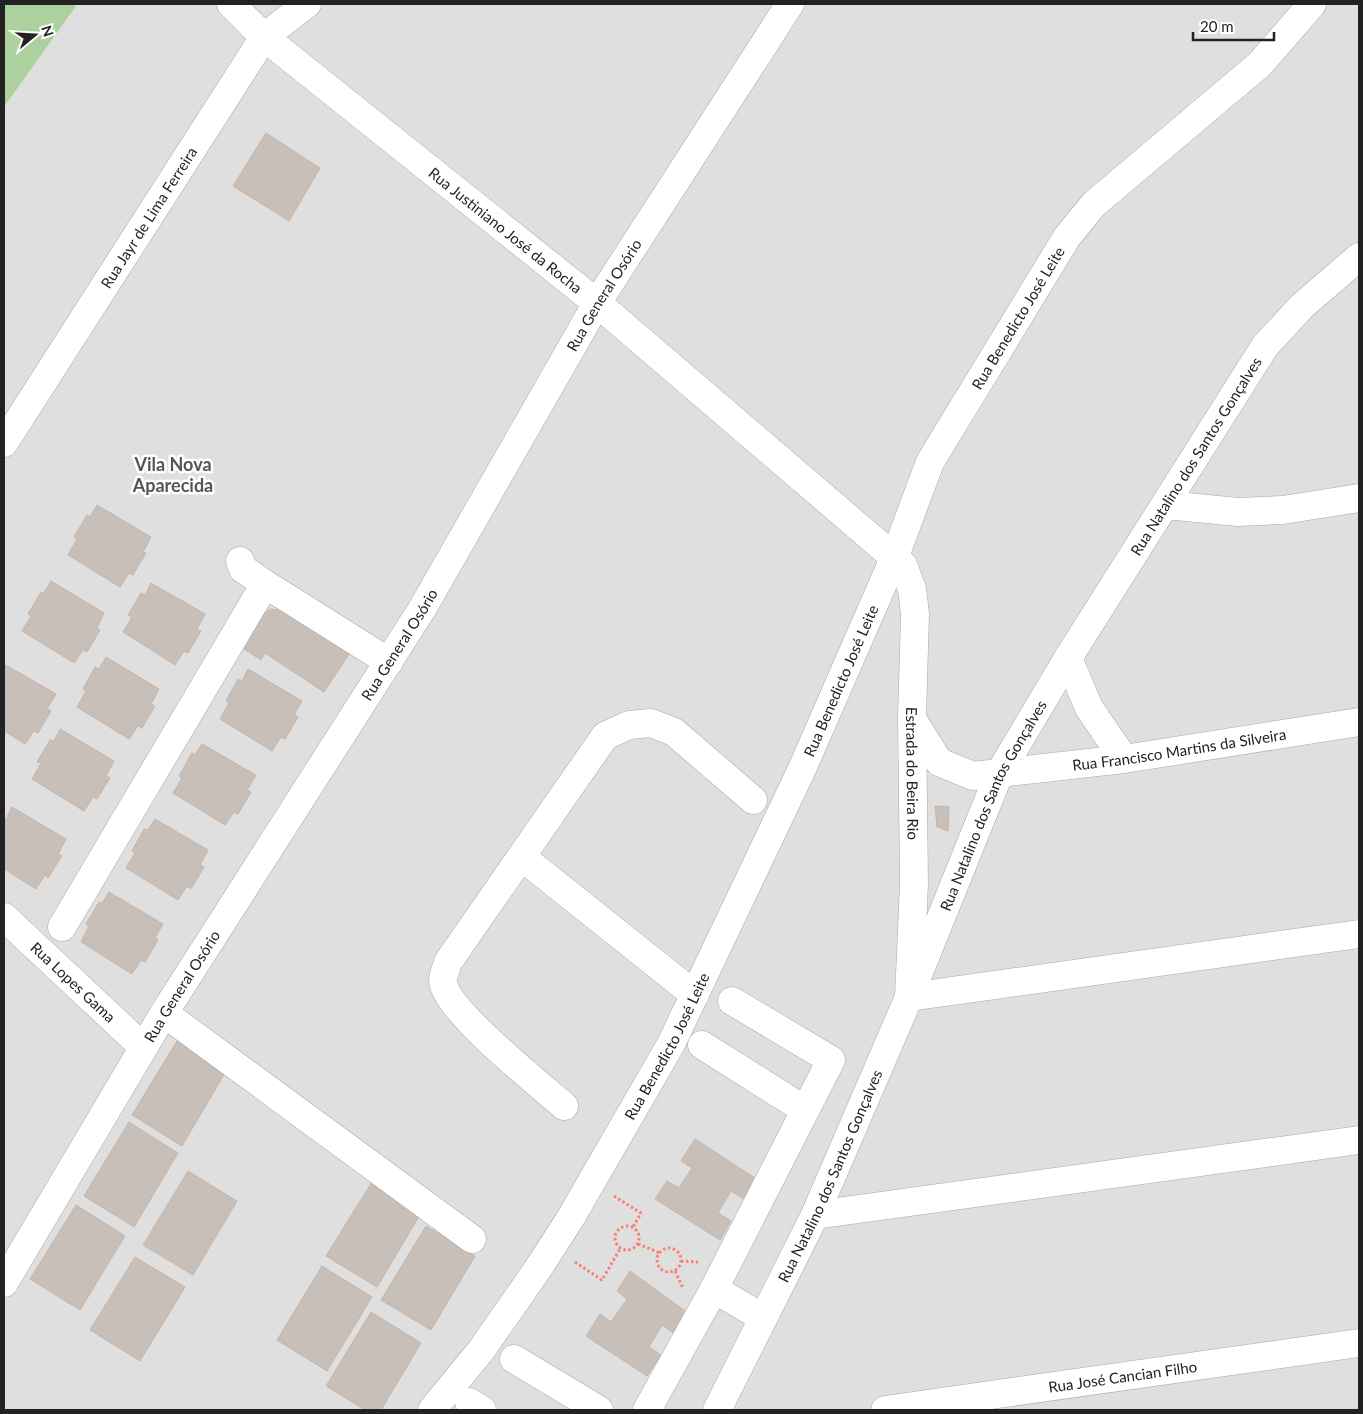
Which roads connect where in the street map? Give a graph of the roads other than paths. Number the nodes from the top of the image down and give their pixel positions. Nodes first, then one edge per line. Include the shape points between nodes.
1 (231, 4) edge
2 (307, 4) edge
3 (790, 4) edge
4 (1312, 4) edge
5 (264, 37) junction
6 (1359, 257) edge
7 (597, 303) junction
8 (4, 443) edge
9 (1359, 498) edge
10 (1166, 505) junction
11 (895, 556) junction
12 (240, 561) dead end
13 (264, 584) junction
14 (1068, 658) junction
15 (389, 662) junction
16 (912, 718) junction
17 (1359, 722) edge
18 (1124, 760) junction
19 (939, 762) junction
20 (999, 774) junction
21 (914, 786) junction
22 (753, 800) dead end
23 (522, 858) junction
24 (4, 917) edge
25 (62, 927) dead end
26 (1359, 934) edge
27 (695, 995) junction
28 (909, 997) junction
29 (732, 1001) dead end
30 (164, 1013) junction
31 (702, 1045) dead end
32 (143, 1047) junction
33 (564, 1106) dead end
34 (806, 1110) junction
35 (1359, 1140) edge
36 (815, 1215) junction
37 (472, 1239) dead end
38 (4, 1282) edge
39 (714, 1289) junction
40 (763, 1318) junction
41 (1359, 1343) edge
42 (514, 1359) dead end
43 (432, 1410) edge
44 (599, 1410) edge
45 (647, 1410) edge
46 (718, 1410) edge
47 (885, 1410) edge

1 - 5 street, Rua Justiniano José da Rocha
2 - 5 street, Rua Jayr de Lima Ferreira
3 - 7 street, Rua General Osório
4 - 11 street, Rua Benedicto José Leite via 1260,64 1094,204 1067,237 930,462
5 - 7 street, Rua Justiniano José da Rocha
5 - 8 street, Rua Jayr de Lima Ferreira
6 - 10 street, Rua Natalino dos Santos Gonçalves via 1302,306 1265,346
7 - 11 street, Rua Justiniano José da Rocha
7 - 15 street, Rua General Osório
9 - 10 street via 1283,510 1238,512
10 - 14 street, Rua Natalino dos Santos Gonçalves
11 - 16 street, Estrada do Beira Rio via 908,576 915,614
11 - 27 street, Rua Benedicto José Leite via 802,769
12 - 13 street via 243,569
13 - 15 street
13 - 25 street
14 - 18 street via 1089,708
14 - 20 street, Rua Natalino dos Santos Gonçalves
15 - 30 street, Rua General Osório
16 - 19 street
16 - 21 street, Estrada do Beira Rio
17 - 18 street, Rua Francisco Martins da Silveira
18 - 20 street, Rua Francisco Martins da Silveira
19 - 20 street, Rua Francisco Martins da Silveira via 973,776
19 - 21 street
20 - 28 street, Rua Natalino dos Santos Gonçalves
21 - 28 street, Estrada do Beira Rio
22 - 23 street via 674,732 651,723 629,724 605,736
23 - 27 street
23 - 33 street via 448,962 443,981 450,999 472,1024
24 - 32 street, Rua Lopes Gama
26 - 28 street
27 - 43 street, Rua Benedicto José Leite via 657,1070 570,1219 482,1349
28 - 36 street, Rua Natalino dos Santos Gonçalves
29 - 34 street via 831,1060
30 - 32 street, Rua General Osório
30 - 37 street
31 - 34 street
32 - 38 street, Rua General Osório
34 - 39 street
35 - 36 street
36 - 40 street, Rua Natalino dos Santos Gonçalves
39 - 40 street
39 - 45 street
40 - 46 street, Rua Natalino dos Santos Gonçalves
41 - 47 street, Rua José Cancian Filho
42 - 44 street

